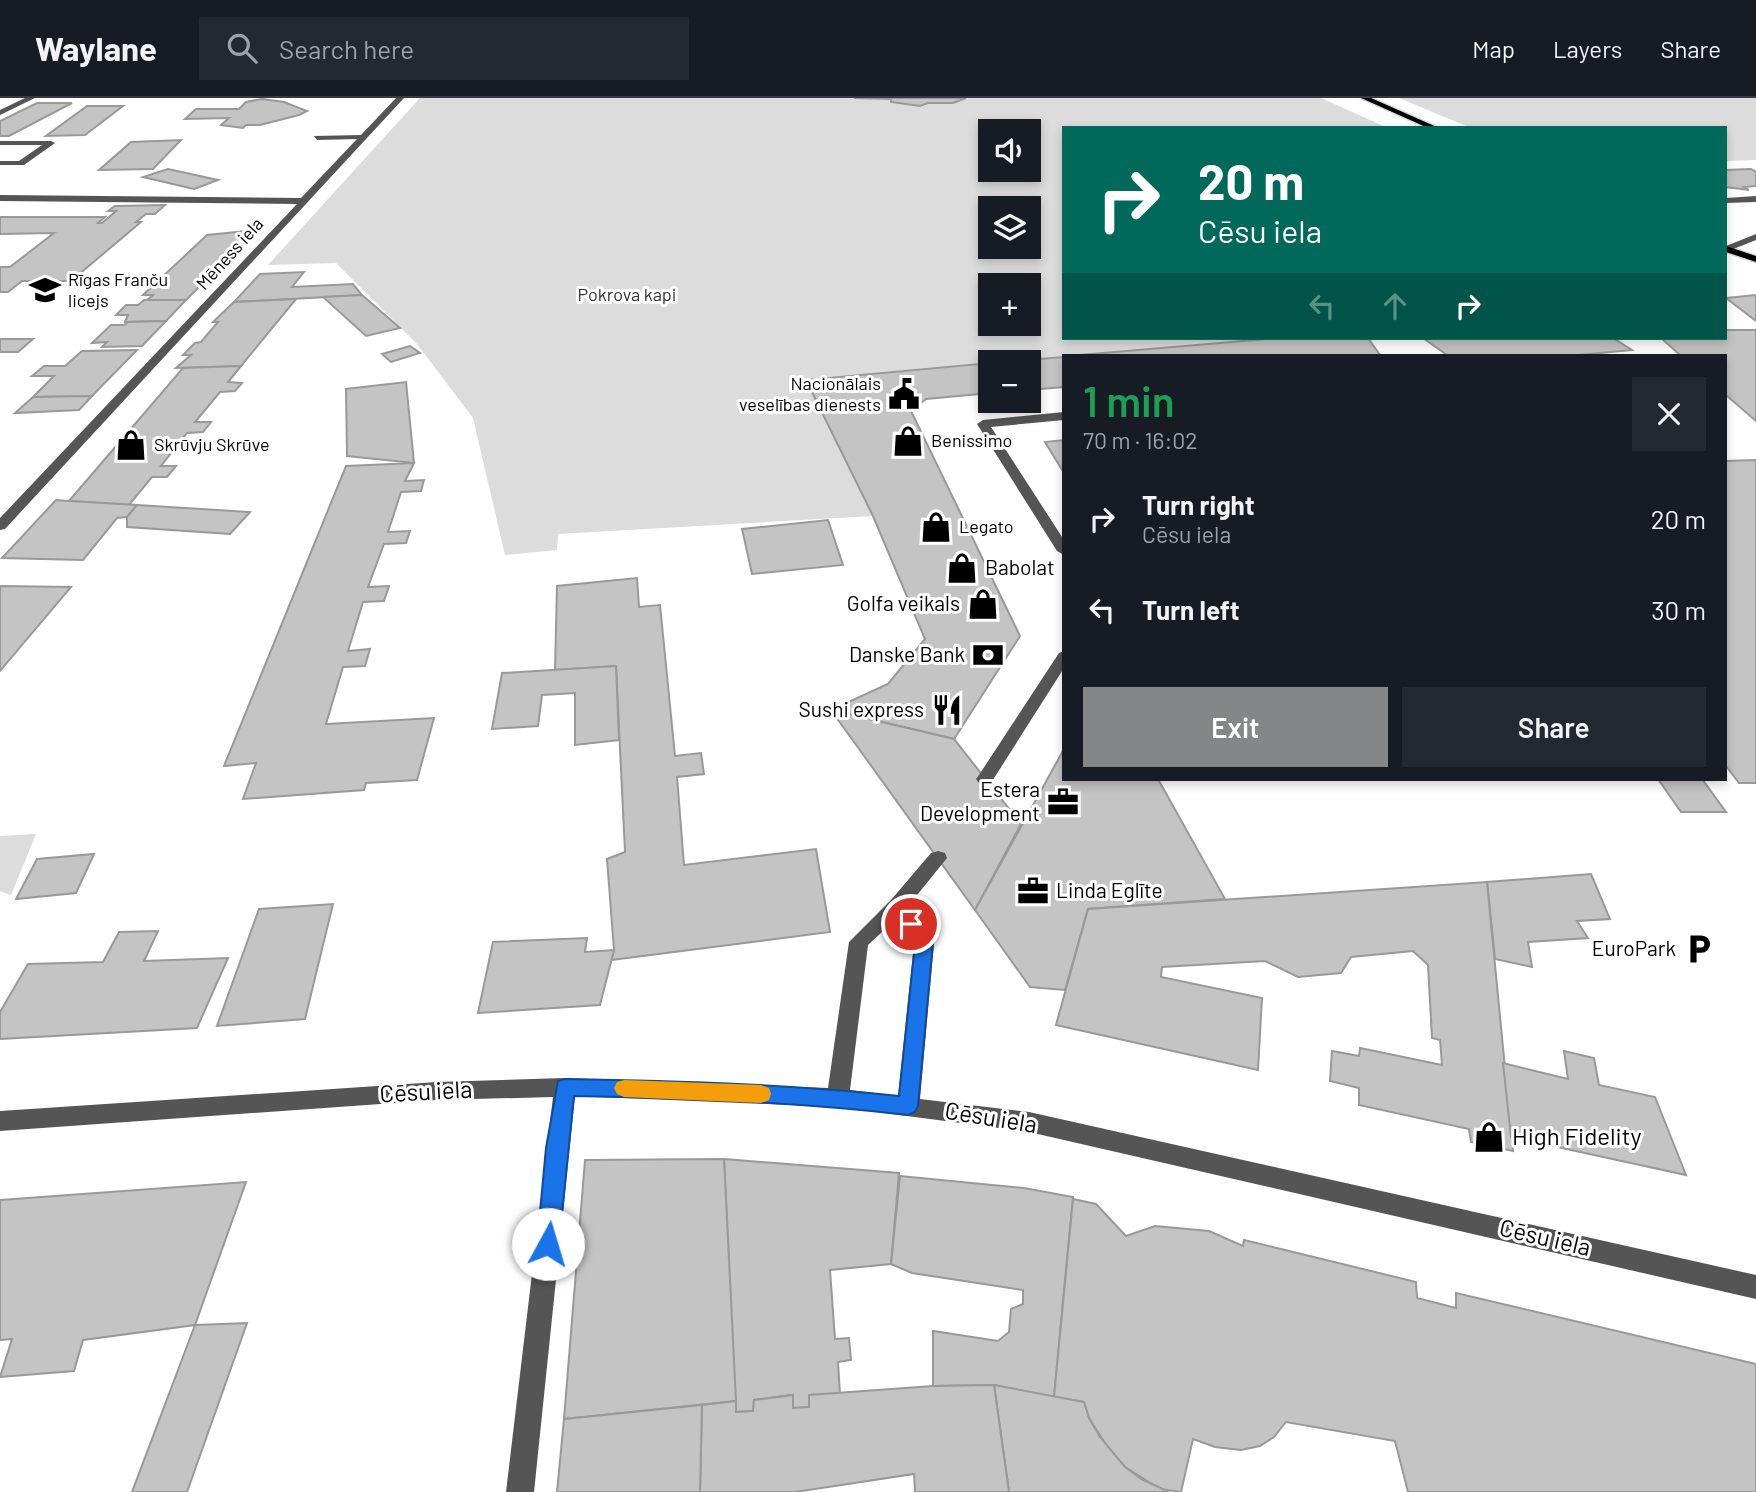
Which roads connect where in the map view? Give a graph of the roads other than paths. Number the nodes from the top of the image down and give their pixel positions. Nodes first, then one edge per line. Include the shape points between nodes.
1 (31, 98) edge
2 (400, 98) edge
3 (1365, 98) edge
4 (0, 113) edge
5 (1430, 126) edge
6 (365, 137) junction
7 (317, 138) dead end
8 (0, 143) edge
9 (0, 163) edge
10 (0, 198) edge
11 (1756, 198) edge
12 (303, 201) junction
13 (1727, 201) edge
14 (1756, 237) edge
15 (1727, 249) edge
16 (1727, 249) edge
17 (1756, 259) edge
18 (1062, 416) edge
19 (0, 526) edge
20 (1062, 548) edge
21 (1062, 659) edge
22 (985, 779) dead end
23 (937, 858) dead end
24 (898, 905) junction
25 (565, 1087) junction
26 (838, 1098) junction
27 (908, 1106) junction
28 (0, 1121) edge
29 (1756, 1287) edge
30 (520, 1492) edge

1 - 4 street
2 - 6 street, Mēness iela
3 - 5 main road
6 - 7 street
6 - 12 street, Mēness iela
8 - 9 street via 51,143 21,163
10 - 12 street
11 - 13 street
12 - 19 street, Mēness iela
14 - 15 street
16 - 17 main road
18 - 20 street via 983,424
21 - 22 street
23 - 24 street
24 - 26 street via 859,942
24 - 27 street via 924,943
25 - 26 street, Cēsu iela
25 - 28 street, Cēsu iela via 437,1091
25 - 30 street
26 - 27 street, Cēsu iela
27 - 29 street, Cēsu iela via 1029,1122

